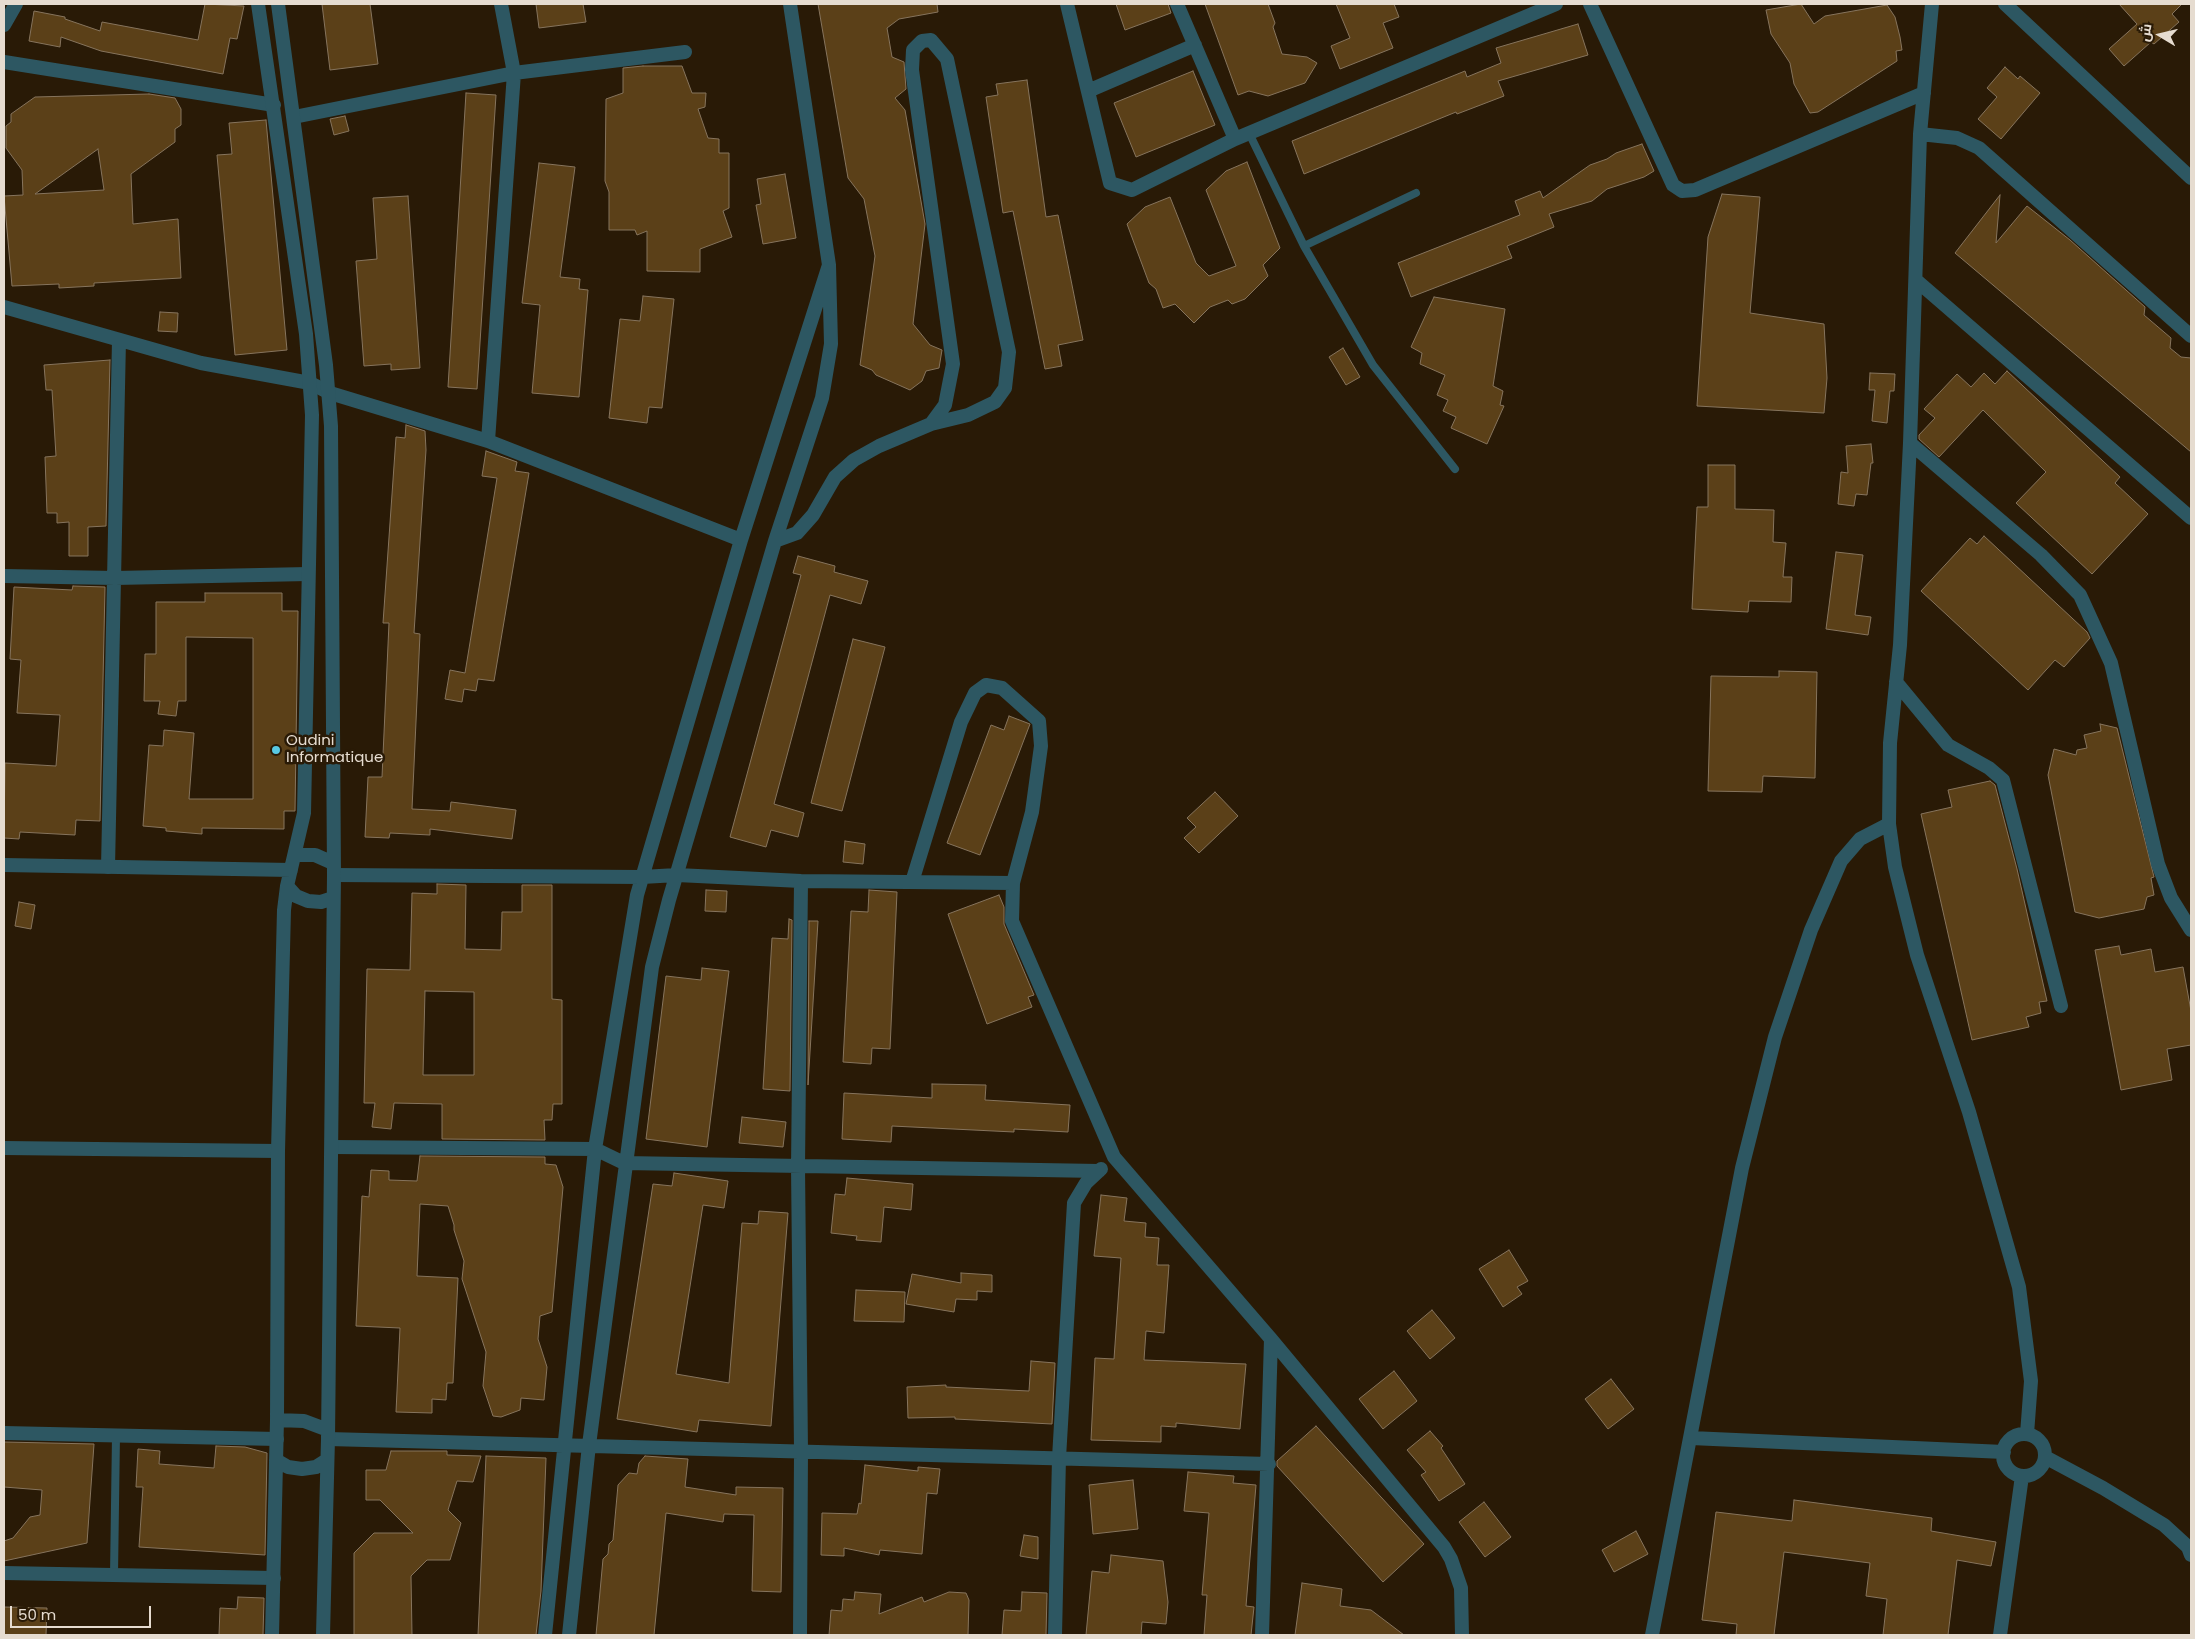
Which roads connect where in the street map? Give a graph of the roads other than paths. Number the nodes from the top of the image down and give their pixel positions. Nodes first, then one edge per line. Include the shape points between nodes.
1 (16, 4) edge
2 (258, 4) edge
3 (278, 4) edge
4 (501, 4) edge
5 (790, 4) edge
6 (1067, 4) edge
7 (1177, 4) edge
8 (1556, 4) edge
9 (1590, 4) edge
10 (1932, 4) edge
11 (2005, 4) edge
12 (4, 25) edge
13 (1195, 45) junction
14 (684, 52) dead end
15 (4, 62) edge
16 (514, 73) junction
17 (1088, 91) junction
18 (1924, 93) junction
19 (274, 105) junction
20 (294, 116) junction
21 (1249, 132) junction
22 (1920, 134) junction
23 (1235, 138) junction
24 (2191, 178) edge
25 (1416, 193) dead end
26 (1304, 246) junction
27 (829, 265) junction
28 (1917, 281) junction
29 (4, 307) edge
30 (2191, 336) edge
31 (119, 340) junction
32 (310, 383) junction
33 (330, 392) junction
34 (931, 424) junction
35 (488, 440) junction
36 (1910, 443) junction
37 (1455, 470) dead end
38 (2191, 518) edge
39 (741, 540) junction
40 (775, 541) junction
41 (308, 574) junction
42 (4, 576) edge
43 (115, 578) junction
44 (1896, 682) junction
45 (1889, 824) junction
46 (295, 856) junction
47 (4, 864) edge
48 (108, 867) junction
49 (333, 869) junction
50 (291, 870) junction
51 (677, 875) junction
52 (642, 877) junction
53 (801, 881) junction
54 (912, 882) junction
55 (1013, 883) junction
56 (287, 886) junction
57 (333, 898) junction
58 (2191, 930) edge
59 (2062, 1006) dead end
60 (332, 1147) junction
61 (4, 1148) edge
62 (595, 1150) junction
63 (278, 1151) junction
64 (1114, 1157) junction
65 (624, 1163) junction
66 (798, 1167) junction
67 (1099, 1171) junction
68 (1272, 1339) junction
69 (277, 1420) junction
70 (4, 1433) edge
71 (2027, 1434) junction
72 (116, 1435) junction
73 (328, 1435) junction
74 (1691, 1438) junction
75 (277, 1439) junction
76 (565, 1444) junction
77 (589, 1445) junction
78 (802, 1451) junction
79 (2004, 1452) junction
80 (2045, 1457) junction
81 (1059, 1458) junction
82 (276, 1460) junction
83 (327, 1460) junction
84 (1269, 1464) junction
85 (2022, 1476) junction
86 (2190, 1547) edge
87 (4, 1573) edge
88 (114, 1575) junction
89 (274, 1578) junction
90 (272, 1635) edge
91 (322, 1635) edge
92 (545, 1635) edge
93 (569, 1635) edge
94 (800, 1635) edge
95 (1054, 1635) edge
96 (1262, 1635) edge
97 (1462, 1635) edge
98 (1652, 1635) edge
99 (2000, 1635) edge

1 - 12 street
2 - 19 street
3 - 20 street
4 - 16 street
5 - 27 street
6 - 17 street
7 - 13 street
8 - 21 street
9 - 18 street via 1672,185 1682,191 1695,190
10 - 18 street
11 - 24 street
13 - 17 street
13 - 23 street
14 - 16 street
15 - 19 street
16 - 20 street
16 - 35 street
17 - 23 street via 1110,183 1132,190
18 - 22 street
19 - 32 street
20 - 33 street
21 - 23 street
21 - 26 lane
22 - 28 street
22 - 30 street via 1957,138 1979,148
25 - 26 lane
26 - 37 lane via 1373,366
27 - 39 street
27 - 40 street via 831,344 822,398
28 - 36 street
28 - 38 street
29 - 31 street
31 - 32 street via 201,363
31 - 43 street
32 - 33 street
32 - 41 street
33 - 35 street
33 - 49 street
34 - 34 street via 946,405 952,364 912,70 913,50 922,41 931,40 947,59 1009,352 1005,388 995,402 968,415
34 - 40 street via 854,460 835,477 813,515 797,533
35 - 39 street
36 - 44 street
36 - 58 street via 2041,555 2080,595 2111,663 2158,864 2171,898
39 - 52 street
40 - 51 street
41 - 43 street
41 - 46 street via 304,813
42 - 43 street
43 - 48 street
44 - 45 street via 1890,743
44 - 59 street via 1948,745 1990,768 2003,780
45 - 71 street via 1895,868 1917,955 1968,1112 2019,1287 2031,1381
45 - 74 street via 1860,839 1837,868 1811,930 1775,1037 1742,1168
46 - 49 street via 315,854
46 - 50 street
47 - 48 street
48 - 50 street
49 - 52 street
49 - 57 street
50 - 56 street
51 - 52 street
51 - 53 street
51 - 65 street via 652,967
52 - 62 street via 624,964
53 - 54 street
53 - 66 street
54 - 55 street
54 - 55 street via 961,722 976,693 986,686 1002,688 1039,721 1041,746 1032,812
55 - 64 street via 1012,921
56 - 57 street via 296,896 308,901 321,902
56 - 63 street
57 - 60 street
60 - 62 street
60 - 73 street
61 - 63 street
62 - 65 street
62 - 76 street
63 - 69 street
64 - 67 street
64 - 68 street
65 - 66 street
65 - 77 street
66 - 67 street
66 - 78 street
67 - 81 street via 1086,1183 1074,1203
68 - 84 street
68 - 97 street via 1444,1547 1461,1588
69 - 73 street via 304,1421
69 - 75 street
70 - 72 street
71 - 79 street via 2012,1438
71 - 80 street via 2041,1442
72 - 75 street
72 - 88 lane
73 - 76 street
73 - 83 street
74 - 79 street
74 - 98 street
75 - 82 street
76 - 77 street
76 - 92 street
77 - 78 street
77 - 93 street
78 - 81 street
78 - 94 street
79 - 85 street via 2008,1468
80 - 85 street via 2037,1472
80 - 86 street via 2164,1525
81 - 84 street
81 - 95 street
82 - 83 street via 302,1469 316,1467
82 - 89 street
83 - 91 street
84 - 96 street
85 - 99 street
87 - 88 street
88 - 89 street
89 - 90 street

